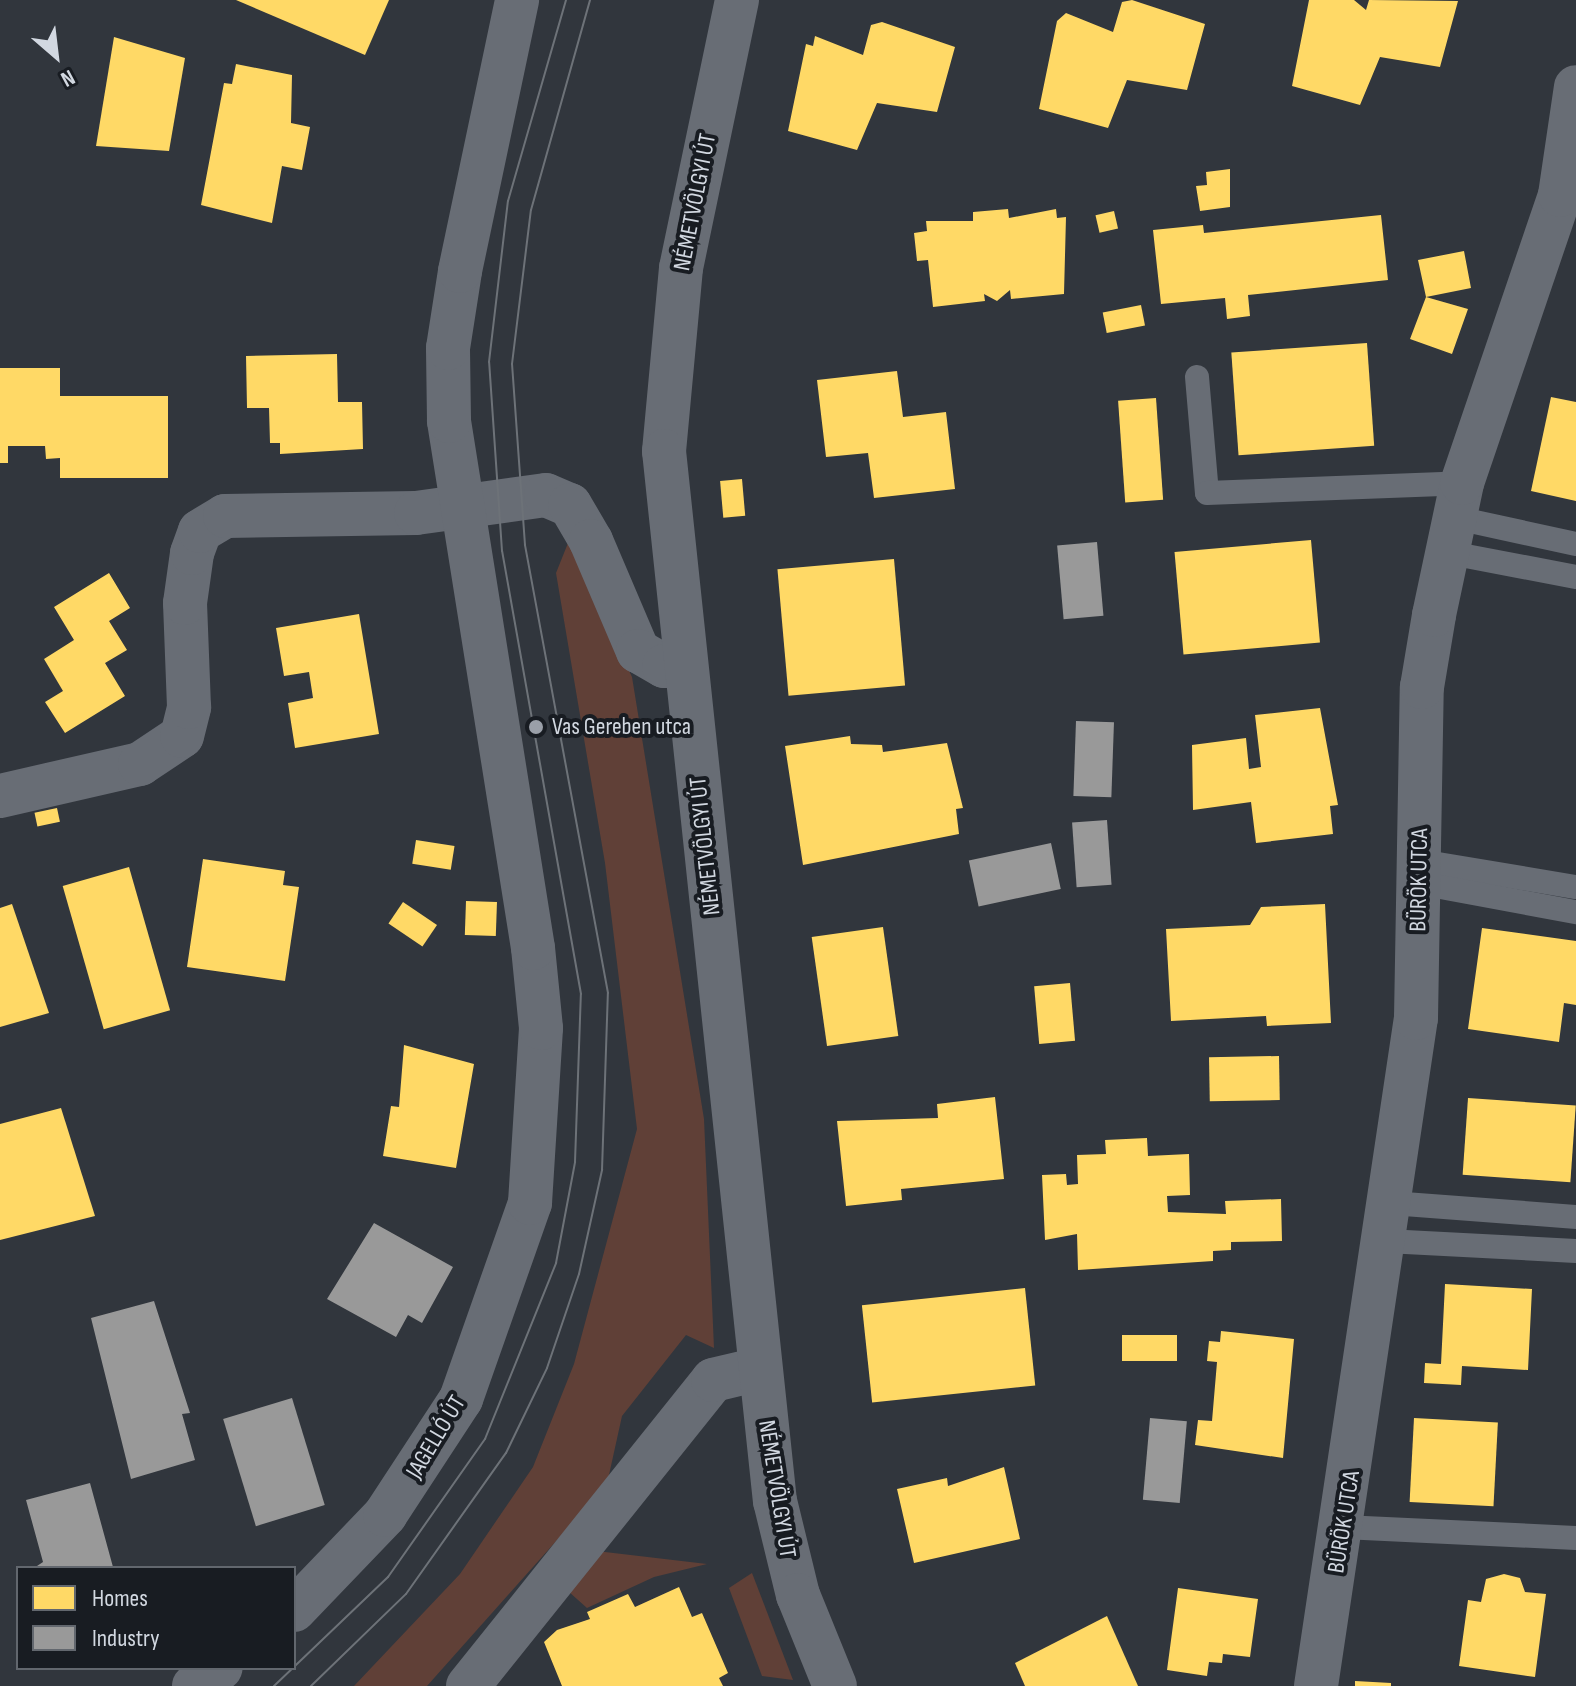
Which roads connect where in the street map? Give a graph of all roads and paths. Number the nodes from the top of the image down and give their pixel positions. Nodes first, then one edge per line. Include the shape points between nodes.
1 (517, 0) edge
2 (737, 0) edge
3 (1576, 87) edge
4 (1197, 377) dead end
5 (460, 509) junction
6 (1453, 518) junction
7 (1576, 544) edge
8 (1576, 577) edge
9 (686, 664) junction
10 (0, 796) edge
11 (1419, 872) junction
12 (1576, 887) edge
13 (1576, 912) edge
14 (1576, 1217) edge
15 (1389, 1222) junction
16 (1576, 1251) edge
17 (759, 1369) junction
18 (1343, 1527) junction
19 (1576, 1538) edge
20 (296, 1608) edge
21 (218, 1670) edge
22 (194, 1686) edge
23 (468, 1686) edge
24 (835, 1686) edge
25 (1316, 1686) edge

1 - 5 street via 448,348
2 - 9 street, NÉMETVÖLGYI ÚT via 681,268 664,451
3 - 6 street, BÜRÖK UTCA via 1560,195
4 - 6 lane via 1207,493
5 - 9 street via 546,495 570,505 638,651 664,666
5 - 10 street via 270,511 213,520 192,553 186,591 189,707 182,736 140,764
5 - 20 street, JAGELLÓ ÚT via 541,1028 538,1134 522,1230 488,1337 424,1460 357,1550
6 - 7 lane
6 - 8 lane
6 - 11 street, BÜRÖK UTCA via 1422,687
9 - 17 street, NÉMETVÖLGYI ÚT
11 - 12 lane
11 - 13 lane
11 - 15 street, BÜRÖK UTCA via 1416,1018
14 - 15 lane
15 - 16 lane
15 - 18 street, BÜRÖK UTCA
17 - 23 street via 713,1380
17 - 24 street, NÉMETVÖLGYI ÚT via 783,1542
18 - 19 lane
18 - 25 street, BÜRÖK UTCA
21 - 22 street

